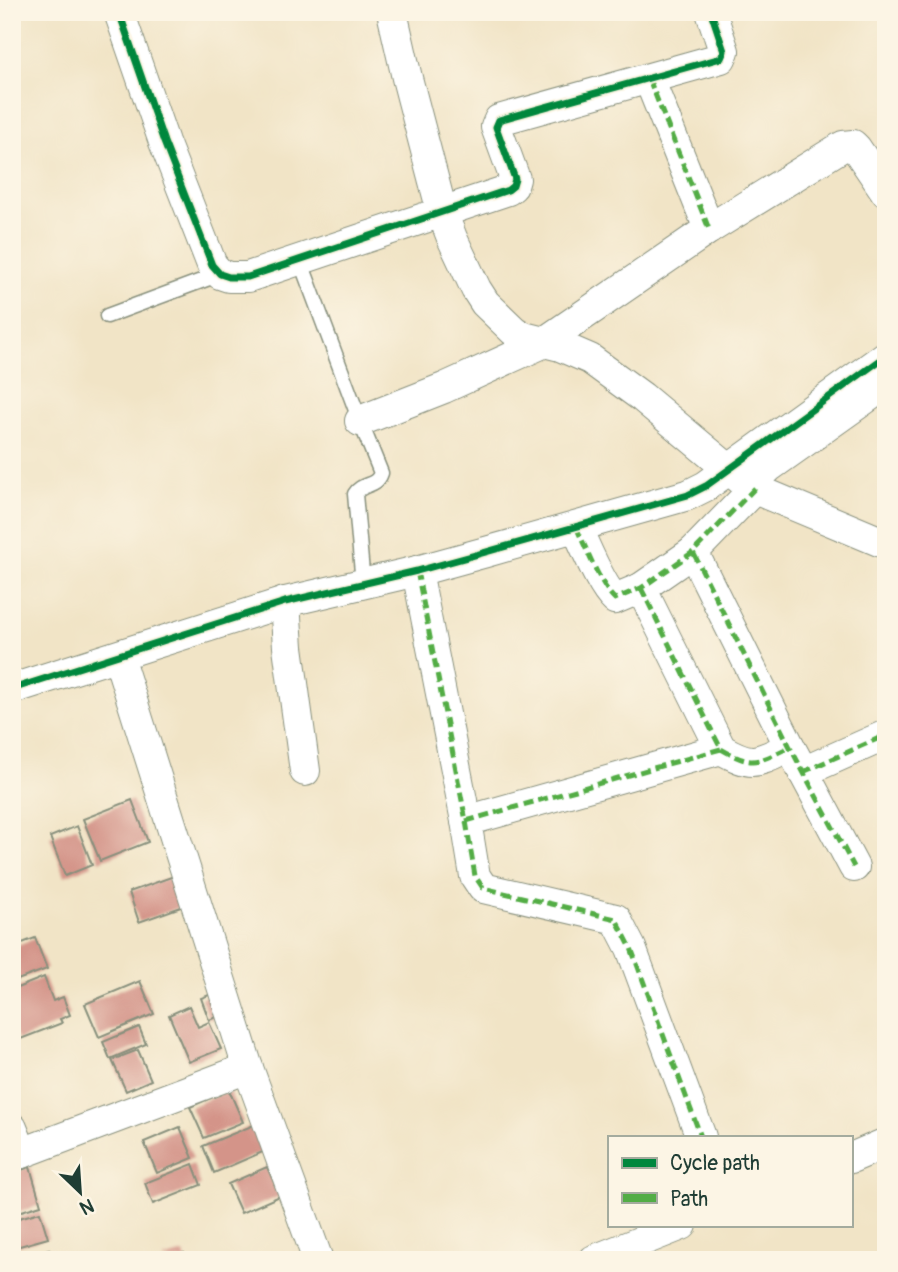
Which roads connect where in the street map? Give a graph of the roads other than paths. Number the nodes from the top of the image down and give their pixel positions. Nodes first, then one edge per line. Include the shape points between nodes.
1 (119, 12) edge
2 (392, 12) edge
3 (711, 12) edge
4 (649, 79) junction
5 (886, 192) edge
6 (442, 212) junction
7 (709, 229) junction
8 (300, 260) junction
9 (220, 274) junction
10 (107, 316) dead end
11 (543, 343) junction
12 (886, 356) edge
13 (886, 384) edge
14 (360, 422) junction
15 (743, 480) junction
16 (576, 527) junction
17 (886, 544) edge
18 (693, 552) junction
19 (417, 571) junction
20 (363, 584) junction
21 (641, 588) junction
22 (285, 602) junction
23 (118, 656) junction
24 (14, 681) edge
25 (886, 735) edge
26 (721, 749) junction
27 (797, 759) junction
28 (305, 771) dead end
29 (467, 821) junction
30 (854, 867) dead end
31 (248, 1068) junction
32 (701, 1136) edge
33 (886, 1143) edge
34 (16, 1145) edge
35 (852, 1158) edge
36 (679, 1226) edge
37 (318, 1260) edge
38 (594, 1260) edge

1 - 9 street via 202,241
2 - 6 street
3 - 4 street via 724,51 721,58
4 - 6 street via 499,120 496,127 515,179 513,186
4 - 7 street
5 - 7 street via 856,148 843,146
6 - 8 street
6 - 11 street via 480,296 514,331
7 - 11 street
8 - 9 street via 248,277
8 - 14 lane
9 - 10 lane
11 - 14 street
11 - 15 street via 590,359
12 - 15 street
13 - 15 street via 761,475
14 - 20 lane via 381,473 376,482 355,494
15 - 16 street via 706,486
15 - 17 street
15 - 18 street
16 - 19 street
16 - 21 street via 615,600
18 - 21 street
18 - 27 street
19 - 20 street
19 - 29 street
20 - 22 street
21 - 26 street
22 - 23 street
22 - 28 street
23 - 24 street
23 - 31 street
25 - 27 street
26 - 27 street via 756,762
26 - 29 street
27 - 30 street
29 - 32 street via 475,876 483,888 616,919
31 - 34 street
31 - 37 street
33 - 35 street
36 - 38 street

